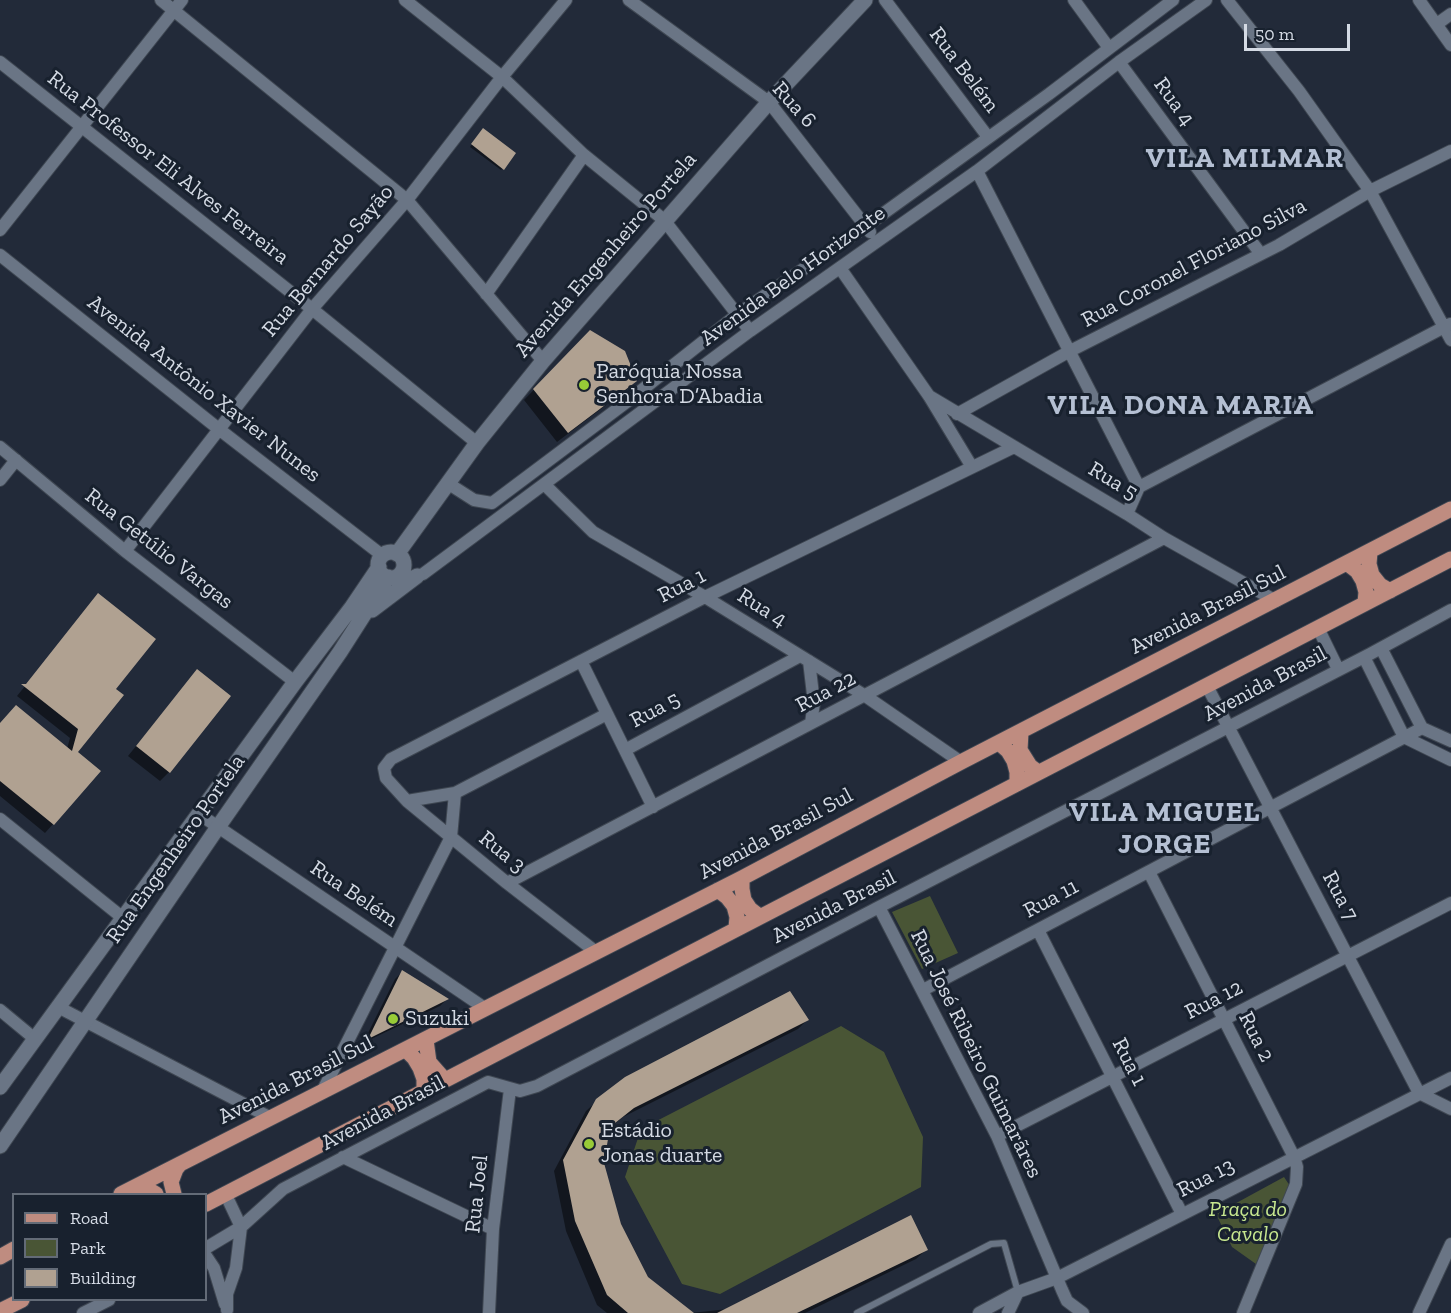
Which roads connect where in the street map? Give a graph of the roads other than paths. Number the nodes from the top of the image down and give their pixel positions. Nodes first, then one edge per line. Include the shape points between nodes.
1 (161, 0) edge
2 (405, 0) edge
3 (566, 0) edge
4 (629, 0) edge
5 (865, 0) edge
6 (885, 0) edge
7 (1074, 0) edge
8 (1173, 0) edge
9 (1206, 0) edge
10 (1227, 0) edge
11 (1419, 0) edge
12 (178, 5) edge
13 (1157, 12) junction
14 (1451, 14) edge
15 (1437, 24) junction
16 (1168, 27) junction
17 (1451, 45) edge
18 (1109, 48) junction
19 (0, 62) edge
20 (1119, 62) junction
21 (502, 77) junction
22 (1049, 94) junction
23 (769, 102) junction
24 (1059, 106) junction
25 (82, 126) junction
26 (988, 137) junction
27 (1451, 151) edge
28 (584, 155) junction
29 (977, 171) junction
30 (1370, 191) junction
31 (407, 200) junction
32 (664, 220) junction
33 (866, 226) junction
34 (0, 230) edge
35 (878, 240) junction
36 (1260, 253) junction
37 (0, 255) edge
38 (840, 268) junction
39 (486, 294) junction
40 (312, 309) junction
41 (738, 314) junction
42 (1448, 325) edge
43 (750, 331) junction
44 (1451, 340) edge
45 (1070, 351) junction
46 (543, 361) junction
47 (929, 396) junction
48 (957, 414) junction
49 (220, 430) junction
50 (477, 443) junction
51 (0, 447) edge
52 (1014, 447) junction
53 (16, 460) junction
54 (972, 467) junction
55 (0, 480) edge
56 (449, 484) junction
57 (545, 485) junction
58 (1139, 488) junction
59 (1451, 509) edge
60 (1127, 514) junction
61 (1164, 538) junction
62 (125, 551) junction
63 (1370, 552) junction
64 (1451, 559) edge
65 (1348, 564) junction
66 (390, 565) junction
67 (417, 576) junction
68 (1390, 591) junction
69 (705, 597) junction
70 (1276, 601) junction
71 (1365, 603) junction
72 (1451, 610) edge
73 (365, 616) junction
74 (1318, 628) junction
75 (1381, 648) junction
76 (1364, 657) junction
77 (805, 658) junction
78 (581, 661) junction
79 (1338, 669) junction
80 (295, 682) junction
81 (1207, 686) junction
82 (864, 695) junction
83 (607, 714) junction
84 (811, 723) junction
85 (1228, 727) junction
86 (1422, 728) junction
87 (1021, 732) junction
88 (1404, 737) junction
89 (1451, 741) edge
90 (999, 743) junction
91 (625, 750) junction
92 (1451, 760) edge
93 (961, 762) junction
94 (1038, 772) junction
95 (386, 778) joint
96 (1017, 784) junction
97 (455, 793) junction
98 (407, 801) junction
99 (653, 807) junction
100 (1270, 808) junction
101 (199, 814) junction
102 (0, 819) edge
103 (218, 827) junction
104 (451, 837) junction
105 (1149, 872) junction
106 (742, 878) junction
107 (507, 883) junction
108 (718, 890) junction
109 (1451, 903) edge
110 (879, 907) junction
111 (759, 916) junction
112 (123, 918) junction
113 (736, 928) junction
114 (1038, 930) junction
115 (395, 947) junction
116 (596, 952) junction
117 (1347, 955) junction
118 (922, 990) junction
119 (58, 1007) junction
120 (486, 1009) junction
121 (0, 1010) edge
122 (1224, 1019) junction
123 (85, 1021) junction
124 (35, 1039) junction
125 (426, 1040) junction
126 (406, 1050) junction
127 (482, 1061) junction
128 (1112, 1076) junction
129 (1451, 1078) edge
130 (444, 1079) junction
131 (488, 1082) junction
132 (0, 1087) edge
133 (510, 1089) junction
134 (424, 1090) junction
135 (322, 1092) junction
136 (1419, 1093) junction
137 (1451, 1109) edge
138 (271, 1118) junction
139 (998, 1136) junction
140 (0, 1146) edge
141 (343, 1157) junction
142 (1294, 1157) junction
143 (180, 1164) junction
144 (127, 1191) edge
145 (154, 1193) edge
146 (174, 1193) edge
147 (225, 1193) junction
148 (207, 1203) edge
149 (1182, 1214) junction
150 (241, 1227) junction
151 (493, 1229) junction
152 (1451, 1244) edge
153 (207, 1247) edge
154 (207, 1258) edge
155 (1057, 1278) junction
156 (1018, 1292) junction
157 (18, 1301) edge
158 (105, 1301) edge
159 (488, 1310) edge
160 (0, 1311) edge
161 (228, 1311) edge
162 (83, 1313) edge
163 (857, 1313) edge
164 (979, 1313) edge
165 (1008, 1313) edge
166 (1083, 1313) edge
167 (1243, 1313) edge
168 (1419, 1313) edge

1 - 12 street
2 - 21 street
3 - 21 street, Rua Bernardo Sayão
4 - 23 street, Rua 6
5 - 23 street, Avenida Engenheiro Portela
6 - 26 street, Rua Belém
7 - 18 street
8 - 13 street, Avenida Belo Horizonte
9 - 16 street, Avenida Belo Horizonte
10 - 30 street via 1299,91
11 - 15 street
12 - 25 street
12 - 31 street
13 - 16 street
13 - 18 street, Avenida Belo Horizonte
14 - 15 street
15 - 17 street
16 - 20 street, Avenida Belo Horizonte
18 - 22 street, Avenida Belo Horizonte
19 - 25 street, Rua Professor Eli Alves Ferreira
20 - 24 street, Avenida Belo Horizonte
20 - 36 street, Rua 4
21 - 28 street
21 - 31 street, Rua Bernardo Sayão
22 - 24 street
22 - 26 street, Avenida Belo Horizonte
23 - 32 street, Avenida Engenheiro Portela
23 - 33 street, Rua 6
24 - 29 street, Avenida Belo Horizonte
25 - 34 street
25 - 40 street, Rua Professor Eli Alves Ferreira
26 - 33 street, Avenida Belo Horizonte
27 - 30 street, Rua Coronel Floriano Silva
28 - 32 street
28 - 39 street
29 - 35 street, Avenida Belo Horizonte
29 - 45 street
30 - 36 street, Rua Coronel Floriano Silva
30 - 42 street
31 - 39 street
31 - 40 street, Rua Bernardo Sayão
32 - 41 street
32 - 46 street, Avenida Engenheiro Portela
33 - 35 street, Rua 6
33 - 41 street, Avenida Belo Horizonte
35 - 38 street, Avenida Belo Horizonte
36 - 45 street, Rua Coronel Floriano Silva
37 - 49 street, Avenida Antônio Xavier Nunes
38 - 43 street, Avenida Belo Horizonte
38 - 47 street, Rua 5
39 - 46 street
40 - 49 street, Rua Bernardo Sayão
40 - 50 street, Rua Professor Eli Alves Ferreira
41 - 43 street
41 - 56 street, Avenida Belo Horizonte via 492,503 474,500
42 - 44 street
42 - 58 street
43 - 57 street, Avenida Belo Horizonte
45 - 48 street, Rua Coronel Floriano Silva
45 - 58 street
46 - 50 street, Avenida Engenheiro Portela
47 - 48 street, Rua 5
47 - 54 street, Rua 5
48 - 52 street, Rua 5
49 - 62 street, Rua Bernardo Sayão
49 - 66 street, Avenida Antônio Xavier Nunes
50 - 56 street, Avenida Engenheiro Portela
51 - 53 street, Rua Getúlio Vargas
52 - 54 street, Rua 1
52 - 60 street, Rua 5
53 - 55 street
53 - 62 street, Rua Getúlio Vargas
54 - 69 street, Rua 1
56 - 66 street, Avenida Engenheiro Portela
57 - 67 street, Avenida Belo Horizonte
57 - 69 street, Rua 4 via 593,532
58 - 60 street
59 - 63 main road, Avenida Brasil Sul
60 - 61 street, Rua 5
61 - 70 street, Rua 5
61 - 82 street, Rua 22
62 - 80 street, Rua Getúlio Vargas
63 - 65 main road, Avenida Brasil Sul
63 - 68 main road via 1372,575
64 - 68 main road
65 - 70 main road, Avenida Brasil Sul
65 - 71 main road via 1363,581
66 - 67 street via 411,577
66 - 73 street, Rua Engenheiro Portela
66 - 80 street, Rua Engenheiro Portela via 352,607
67 - 73 street
68 - 71 main road
69 - 77 street, Rua 4
69 - 78 street, Rua 1
70 - 87 main road, Avenida Brasil Sul
71 - 74 main road
72 - 75 street, Avenida Brasil
73 - 103 street, Rua Engenheiro Portela
74 - 79 street
74 - 81 main road
75 - 76 street, Avenida Brasil
75 - 86 street
76 - 79 street, Avenida Brasil
76 - 88 street
77 - 82 street, Rua 4
77 - 84 street via 814,703
77 - 91 street, Rua 5
78 - 83 street
78 - 95 street, Rua 1 via 391,759 384,768
79 - 85 street, Avenida Brasil
80 - 101 street, Rua Engenheiro Portela
81 - 85 street, Rua 7
81 - 94 main road
82 - 84 street, Rua 22
82 - 93 street, Rua 4
83 - 91 street
83 - 97 street
84 - 99 street, Rua 22
85 - 100 street, Rua 7
85 - 110 street, Avenida Brasil
86 - 88 street, Rua 11
86 - 89 street
87 - 90 main road, Avenida Brasil Sul
87 - 94 main road via 1020,750
88 - 92 street
88 - 100 street, Rua 11
90 - 93 main road, Avenida Brasil Sul
90 - 96 main road via 1014,761
91 - 99 street
93 - 106 main road, Avenida Brasil Sul
94 - 96 main road
95 - 98 street, Rua 3
96 - 111 main road
97 - 98 street
97 - 104 street
98 - 104 street, Rua 3
99 - 107 street, Rua 22
100 - 105 street, Rua 11
100 - 117 street, Rua 7
101 - 103 street, Rua Belém
101 - 112 street, Rua Engenheiro Portela
102 - 112 street
103 - 115 street, Rua Belém
103 - 123 street, Rua Engenheiro Portela
104 - 107 street, Rua 3
104 - 115 street
105 - 114 street, Rua 11
105 - 122 street, Rua 2
106 - 108 main road, Avenida Brasil Sul
106 - 111 main road via 744,900
107 - 116 street, Rua 3
108 - 113 main road via 734,906
108 - 116 main road, Avenida Brasil Sul
109 - 117 street, Rua 12
110 - 118 street, Rua José Ribeiro Guimarãres
110 - 133 street, Avenida Brasil via 537,1086 520,1091
111 - 113 main road
112 - 119 street, Rua Engenheiro Portela
113 - 127 main road
114 - 118 street, Rua 11
114 - 128 street, Rua 1
115 - 120 street, Rua Belém
115 - 135 street
116 - 120 main road, Avenida Brasil Sul
117 - 122 street, Rua 12
117 - 136 street, Rua 7
118 - 139 street, Rua José Ribeiro Guimarãres
119 - 123 street
119 - 124 street, Rua Engenheiro Portela
120 - 125 main road, Avenida Brasil Sul
121 - 124 street
122 - 128 street, Rua 12
122 - 142 street, Rua 2
123 - 138 street
123 - 140 street, Rua Engenheiro Portela
124 - 132 street, Rua Engenheiro Portela
125 - 126 main road, Avenida Brasil Sul
125 - 130 main road via 429,1062
126 - 134 main road via 420,1068
126 - 135 main road, Avenida Brasil Sul
127 - 130 main road
127 - 131 street
128 - 139 street, Rua 12
128 - 149 street, Rua 1
129 - 136 street, Rua 13
130 - 134 main road
131 - 133 street, Avenida Brasil
131 - 141 street, Avenida Brasil
133 - 151 street, Rua Joel
134 - 147 main road
135 - 138 main road, Avenida Brasil Sul
136 - 137 street
136 - 142 street, Rua 13
138 - 143 main road, Avenida Brasil Sul
139 - 155 street, Rua José Ribeiro Guimarãres
141 - 150 street, Avenida Brasil via 283,1189
141 - 151 street
142 - 149 street, Rua 13
142 - 167 street via 1296,1184
143 - 144 main road, Avenida Brasil Sul
143 - 146 main road via 171,1182
144 - 145 main road via 146,1188
147 - 148 main road
147 - 150 street
149 - 155 street, Rua 13
150 - 153 street, Avenida Brasil
150 - 161 street via 236,1268 227,1294
151 - 159 street, Rua Joel
152 - 168 street
154 - 161 street
155 - 156 street, Rua 13
155 - 166 street, Rua José Ribeiro Guimarãres via 1067,1300
156 - 163 lane via 1004,1243 991,1244
156 - 164 street, Rua 13
156 - 165 street
157 - 160 main road
158 - 162 street

